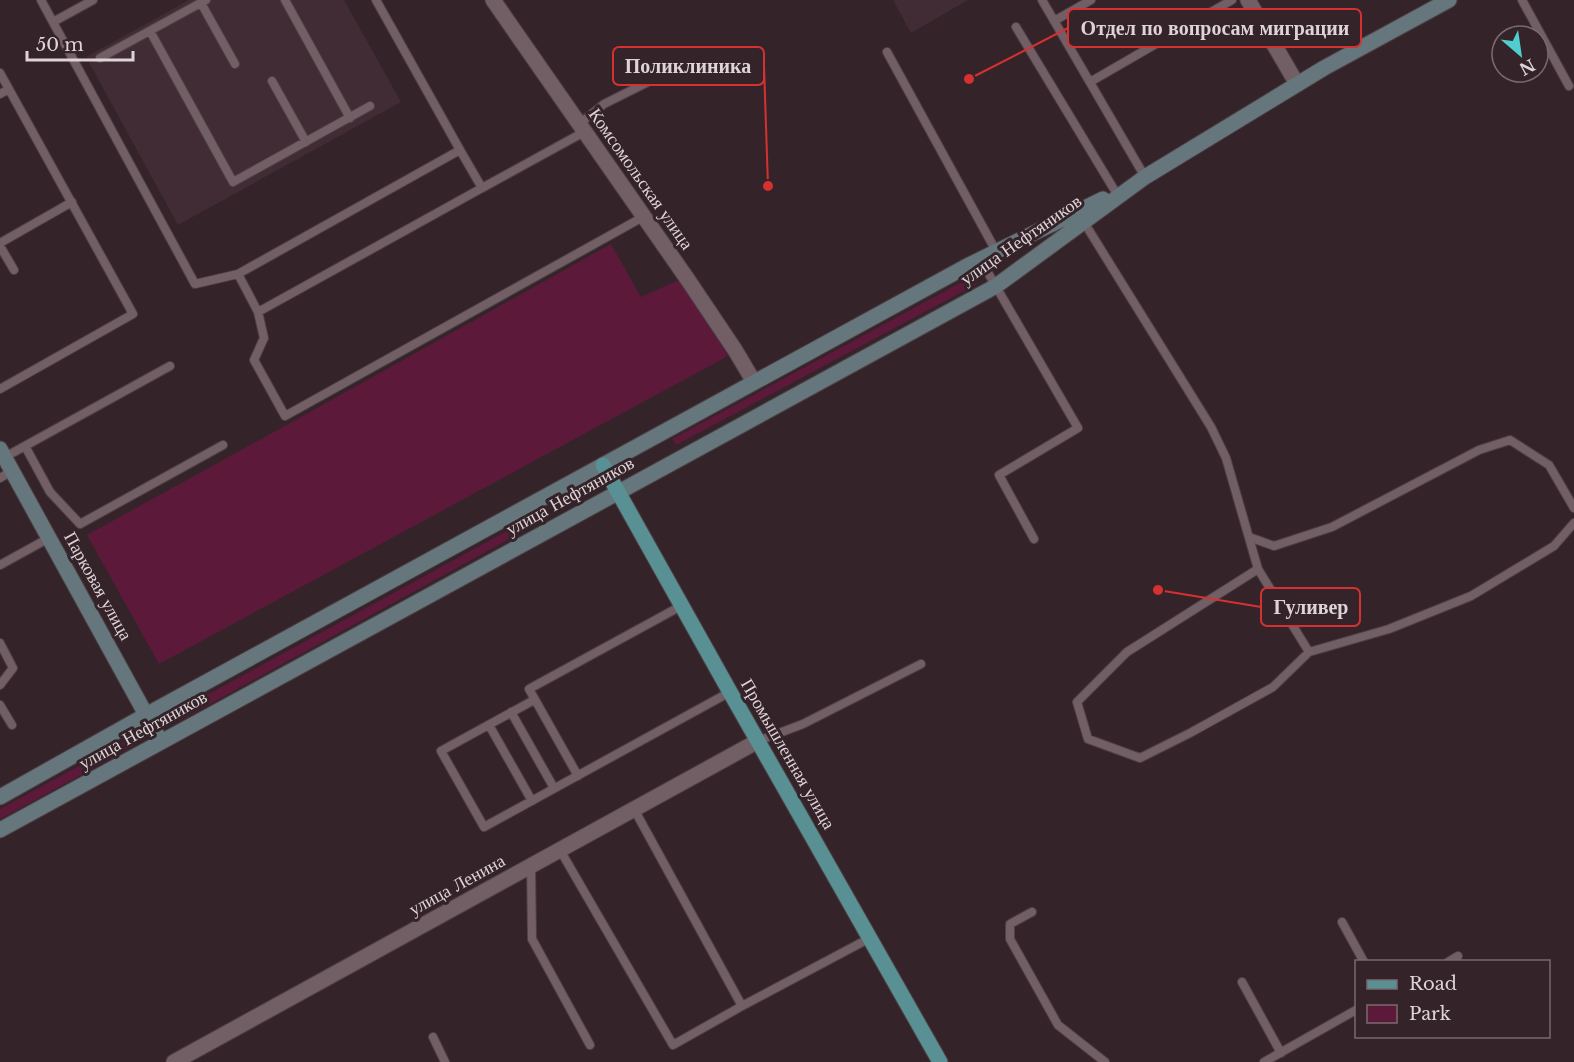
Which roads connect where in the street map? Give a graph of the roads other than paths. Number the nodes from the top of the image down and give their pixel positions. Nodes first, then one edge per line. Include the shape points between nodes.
1 (41, 0) edge
2 (93, 0) edge
3 (285, 0) edge
4 (376, 0) edge
5 (1042, 0) edge
6 (1091, 0) edge
7 (1232, 0) edge
8 (1248, 0) edge
9 (1449, 0) edge
10 (1522, 0) edge
11 (203, 1) edge
12 (499, 2) edge
13 (1054, 21) junction
14 (52, 22) junction
15 (1016, 27) dead end
16 (150, 31) junction
17 (887, 52) dead end
18 (100, 58) dead end
19 (235, 64) dead end
20 (672, 70) dead end
21 (0, 73) edge
22 (272, 81) dead end
23 (1090, 82) junction
24 (1297, 84) junction
25 (1569, 86) dead end
26 (9, 88) junction
27 (0, 94) edge
28 (370, 106) dead end
29 (350, 118) junction
30 (582, 128) junction
31 (306, 142) junction
32 (460, 150) junction
33 (1145, 177) junction
34 (482, 188) junction
35 (1117, 194) junction
36 (72, 202) junction
37 (1081, 216) junction
38 (643, 217) junction
39 (0, 244) edge
40 (996, 251) junction
41 (980, 259) junction
42 (14, 270) dead end
43 (238, 274) junction
44 (996, 286) junction
45 (258, 312) junction
46 (170, 366) dead end
47 (754, 382) junction
48 (0, 389) edge
49 (223, 445) dead end
50 (25, 446) junction
51 (2, 453) edge
52 (603, 465) junction
53 (6, 474) edge
54 (618, 492) junction
55 (1574, 508) edge
56 (1574, 523) edge
57 (1249, 537) junction
58 (49, 538) junction
59 (1034, 539) dead end
60 (0, 565) edge
61 (1258, 569) junction
62 (681, 606) junction
63 (0, 643) edge
64 (1309, 652) junction
65 (921, 664) dead end
66 (0, 685) edge
67 (730, 692) junction
68 (534, 700) junction
69 (0, 705) edge
70 (511, 712) junction
71 (146, 715) junction
72 (489, 724) junction
73 (12, 725) dead end
74 (758, 741) junction
75 (161, 742) junction
76 (578, 776) junction
77 (554, 788) junction
78 (0, 797) edge
79 (532, 801) junction
80 (634, 809) junction
81 (0, 830) edge
82 (560, 850) junction
83 (531, 866) junction
84 (1032, 912) dead end
85 (1342, 922) dead end
86 (870, 938) junction
87 (1458, 956) dead end
88 (1363, 960) edge
89 (1451, 960) edge
90 (1242, 982) dead end
91 (742, 1006) junction
92 (1355, 1011) edge
93 (433, 1037) dead end
94 (591, 1045) dead end
95 (1281, 1053) junction
96 (174, 1062) edge
97 (445, 1062) edge
98 (940, 1062) edge
99 (1106, 1062) edge
100 (1264, 1062) edge

1 - 14 lane
2 - 14 lane
3 - 29 lane
4 - 32 lane
5 - 13 lane
6 - 13 lane
7 - 23 lane
8 - 24 street
9 - 24 main road, улица Нефтяников
10 - 25 lane
11 - 16 lane
11 - 19 lane
12 - 30 street, Комсомольская улица
13 - 23 lane
14 - 43 lane via 195,284
15 - 35 lane
16 - 18 lane
16 - 31 lane via 233,182
17 - 40 lane
20 - 30 lane via 604,104
21 - 26 lane
22 - 31 lane
23 - 33 lane
24 - 33 main road, улица Нефтяников
26 - 27 lane
26 - 36 lane
28 - 29 lane
29 - 31 lane
30 - 34 lane
30 - 38 street, Комсомольская улица
32 - 34 lane
32 - 43 lane
33 - 35 main road, улица Нефтяников
34 - 45 lane
35 - 37 main road, улица Нефтяников
36 - 39 lane
36 - 48 lane via 134,314
37 - 40 main road, улица Нефтяников
37 - 44 main road, улица Нефтяников
37 - 57 lane via 1211,427 1226,458
38 - 45 lane via 285,416 254,360 264,338
38 - 47 street, Комсомольская улица
39 - 42 lane
40 - 41 main road, улица Нефтяников
41 - 44 lane
41 - 47 main road, улица Нефтяников
43 - 45 lane
44 - 54 main road, улица Нефтяников
44 - 59 lane via 1078,428 999,475
46 - 50 lane
47 - 52 main road, улица Нефтяников
49 - 50 lane via 80,524 50,492
50 - 51 lane
51 - 53 main road, Парковая улица
52 - 54 main road, Промышленная улица
52 - 71 main road, улица Нефтяников
53 - 58 main road, Парковая улица
54 - 62 main road, Промышленная улица
54 - 75 main road, улица Нефтяников
55 - 57 lane via 1549,465 1510,440 1479,450 1332,527 1274,546
56 - 64 lane via 1554,546 1471,596 1389,629
57 - 61 lane
58 - 60 lane
58 - 71 main road, Парковая улица
61 - 64 lane
61 - 64 lane via 1127,652 1077,702 1088,739 1140,758 1272,687
62 - 67 main road, Промышленная улица
62 - 68 lane via 529,690
63 - 66 lane via 13,668
65 - 74 lane via 803,724
67 - 74 main road, Промышленная улица
67 - 76 lane
68 - 70 lane
68 - 76 lane
69 - 73 lane
70 - 72 lane
70 - 77 lane
71 - 75 main road, Парковая улица
71 - 78 main road, улица Нефтяников
72 - 79 lane
72 - 79 lane via 441,751 484,827
74 - 80 street, улица Ленина
74 - 86 main road, Промышленная улица
75 - 81 main road, улица Нефтяников
76 - 77 lane
77 - 79 lane
80 - 82 street, улица Ленина
80 - 91 lane
82 - 83 street, улица Ленина
82 - 91 lane via 673,1045
83 - 94 lane via 532,939
83 - 96 street, улица Ленина
84 - 99 lane via 1010,924 1010,939 1058,1025
85 - 88 lane
86 - 91 lane
86 - 98 main road, Промышленная улица
87 - 89 lane
90 - 95 lane
92 - 95 lane
93 - 97 lane
95 - 100 lane

